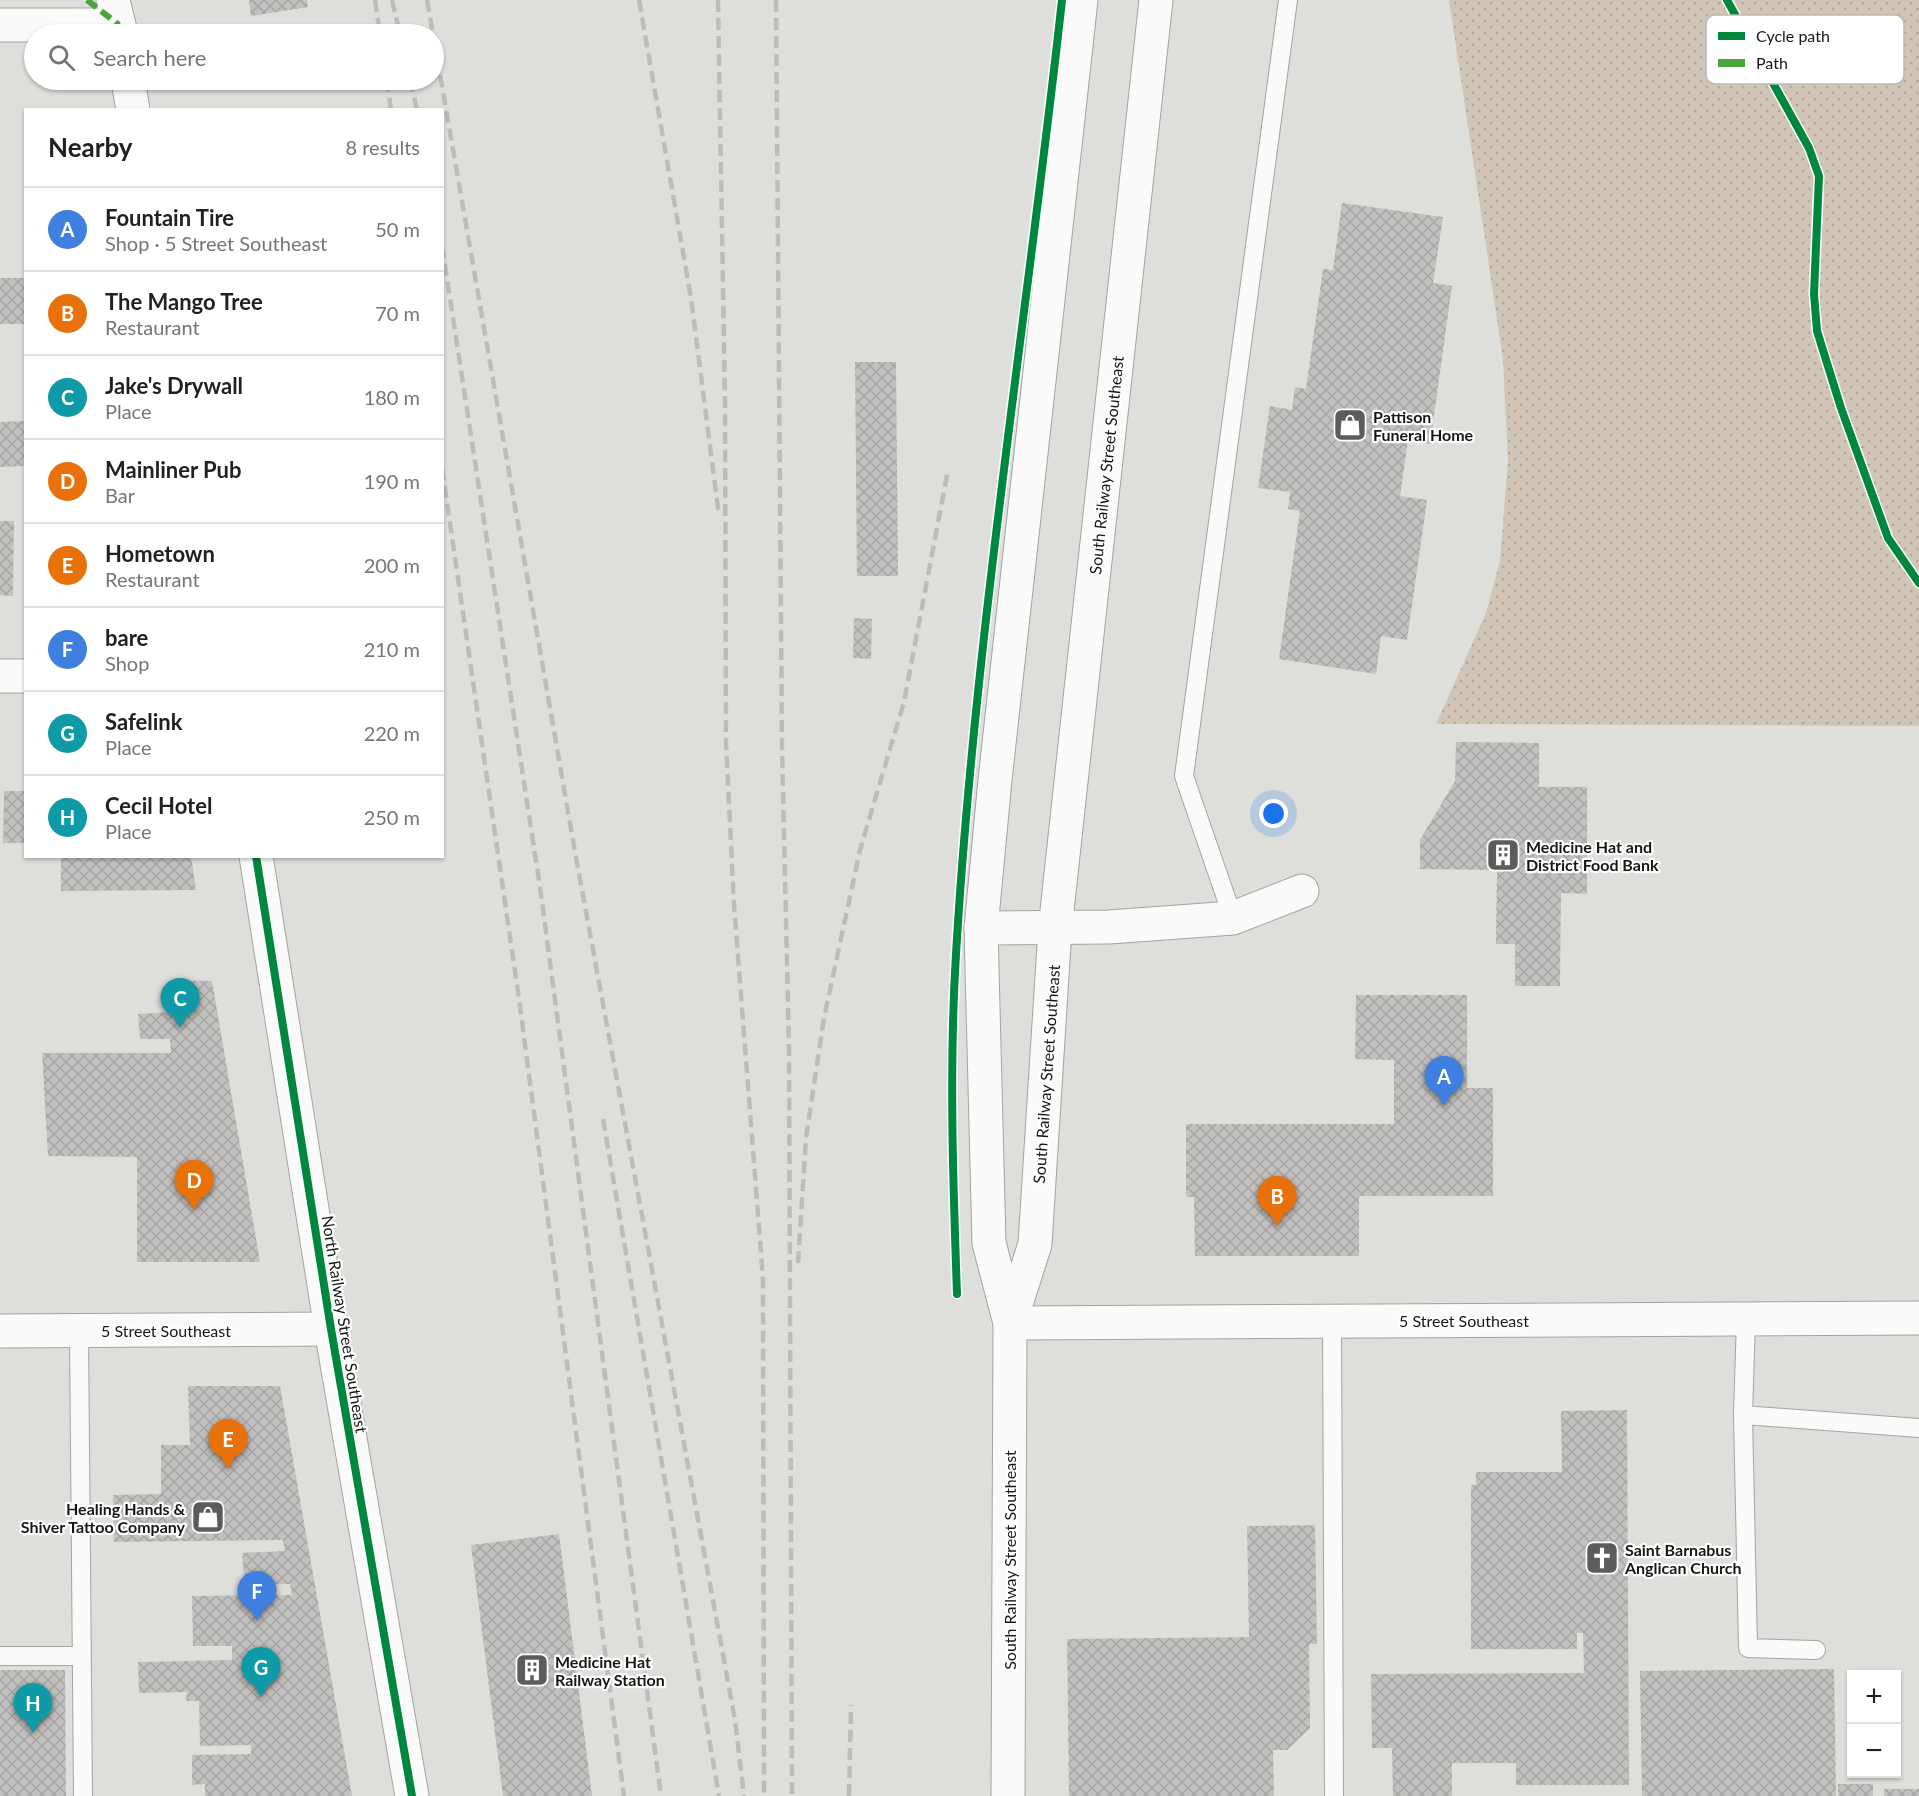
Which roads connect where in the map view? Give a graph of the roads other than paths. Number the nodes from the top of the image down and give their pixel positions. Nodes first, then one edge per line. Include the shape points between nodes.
1 (1081, 0) edge
2 (1156, 0) edge
3 (1288, 0) edge
4 (118, 20) edge
5 (0, 25) edge
6 (131, 90) edge
7 (134, 108) edge
8 (0, 676) edge
9 (24, 676) edge
10 (256, 858) edge
11 (1302, 891) dead end
12 (1233, 918) junction
13 (981, 928) junction
14 (1055, 929) junction
15 (1919, 1318) edge
16 (1746, 1320) junction
17 (1332, 1321) junction
18 (1010, 1323) junction
19 (331, 1329) junction
20 (79, 1330) junction
21 (0, 1331) edge
22 (1743, 1415) junction
23 (1919, 1428) edge
24 (1816, 1650) dead end
25 (0, 1656) edge
26 (82, 1656) junction
27 (83, 1796) edge
28 (412, 1796) edge
29 (1008, 1796) edge
30 (1334, 1796) edge

1 - 13 main road, South Railway Street Southeast
2 - 14 main road, South Railway Street Southeast
3 - 12 lane via 1184,776
4 - 5 main road
6 - 7 main road
8 - 9 main road
10 - 19 main road, North Railway Street Southeast
11 - 12 main road
12 - 14 main road
13 - 14 main road
13 - 18 main road, South Railway Street Southeast via 989,1242
14 - 18 main road, South Railway Street Southeast via 1035,1244
15 - 16 main road, 5 Street Southeast
16 - 17 main road, 5 Street Southeast
16 - 22 lane
17 - 18 main road, 5 Street Southeast
17 - 30 lane
18 - 29 main road, South Railway Street Southeast
19 - 20 main road, 5 Street Southeast
19 - 28 main road, North Railway Street Southeast
20 - 21 main road, 5 Street Southeast
20 - 26 lane
22 - 23 lane
22 - 24 lane via 1748,1648
25 - 26 lane
26 - 27 lane

